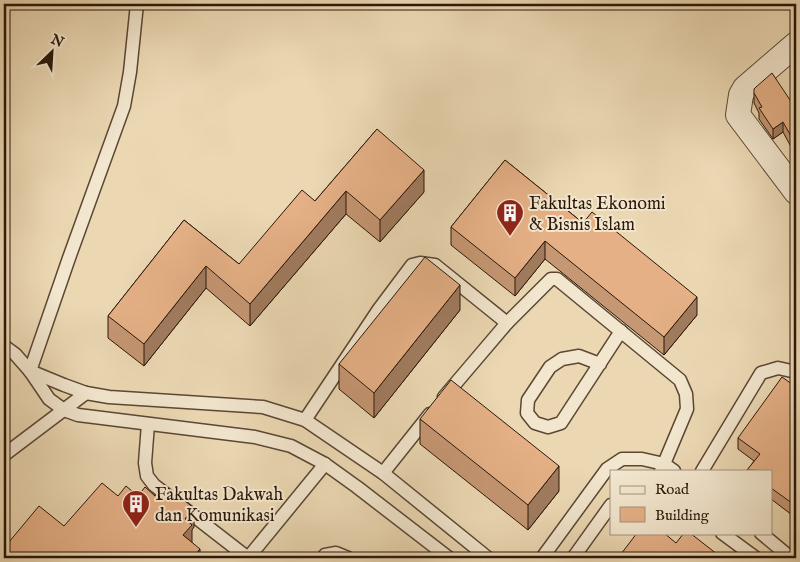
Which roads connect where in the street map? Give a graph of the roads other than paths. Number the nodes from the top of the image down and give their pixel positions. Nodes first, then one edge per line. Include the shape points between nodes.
1 (137, 4) edge
2 (796, 44) edge
3 (796, 192) edge
4 (507, 323) junction
5 (621, 331) junction
6 (4, 346) edge
7 (600, 364) junction
8 (30, 371) junction
9 (796, 372) edge
10 (86, 393) junction
11 (64, 410) junction
12 (304, 420) junction
13 (148, 424) junction
14 (4, 455) edge
15 (325, 464) junction
16 (666, 469) edge
17 (703, 470) edge
18 (384, 473) junction
19 (610, 506) edge
20 (723, 534) edge
21 (762, 534) edge
22 (248, 558) edge
23 (323, 558) edge
24 (348, 558) edge
25 (448, 558) edge
26 (488, 558) edge
27 (542, 558) edge
28 (572, 558) edge
29 (756, 558) edge
30 (791, 558) edge

1 - 8 lane via 124,106
2 - 3 street via 745,88 738,115
4 - 5 lane via 551,279 557,279
4 - 12 lane via 435,266 412,265
4 - 18 lane
5 - 7 lane
5 - 16 lane via 680,380 686,394 687,409
6 - 8 lane
7 - 7 lane via 579,356 562,358 550,367 528,400 527,413 535,423 548,427 560,423
8 - 10 lane
8 - 11 lane via 49,399
9 - 17 lane via 778,368 761,373
10 - 11 lane
10 - 12 lane via 263,407
11 - 13 lane via 78,415
11 - 14 lane
12 - 18 lane
13 - 15 lane via 255,437 291,446
13 - 22 lane via 147,476 154,485
15 - 22 lane
15 - 25 lane
16 - 27 lane via 642,459 622,459 607,469
18 - 26 lane
19 - 28 lane
20 - 29 lane
21 - 30 lane
23 - 24 lane via 336,553

